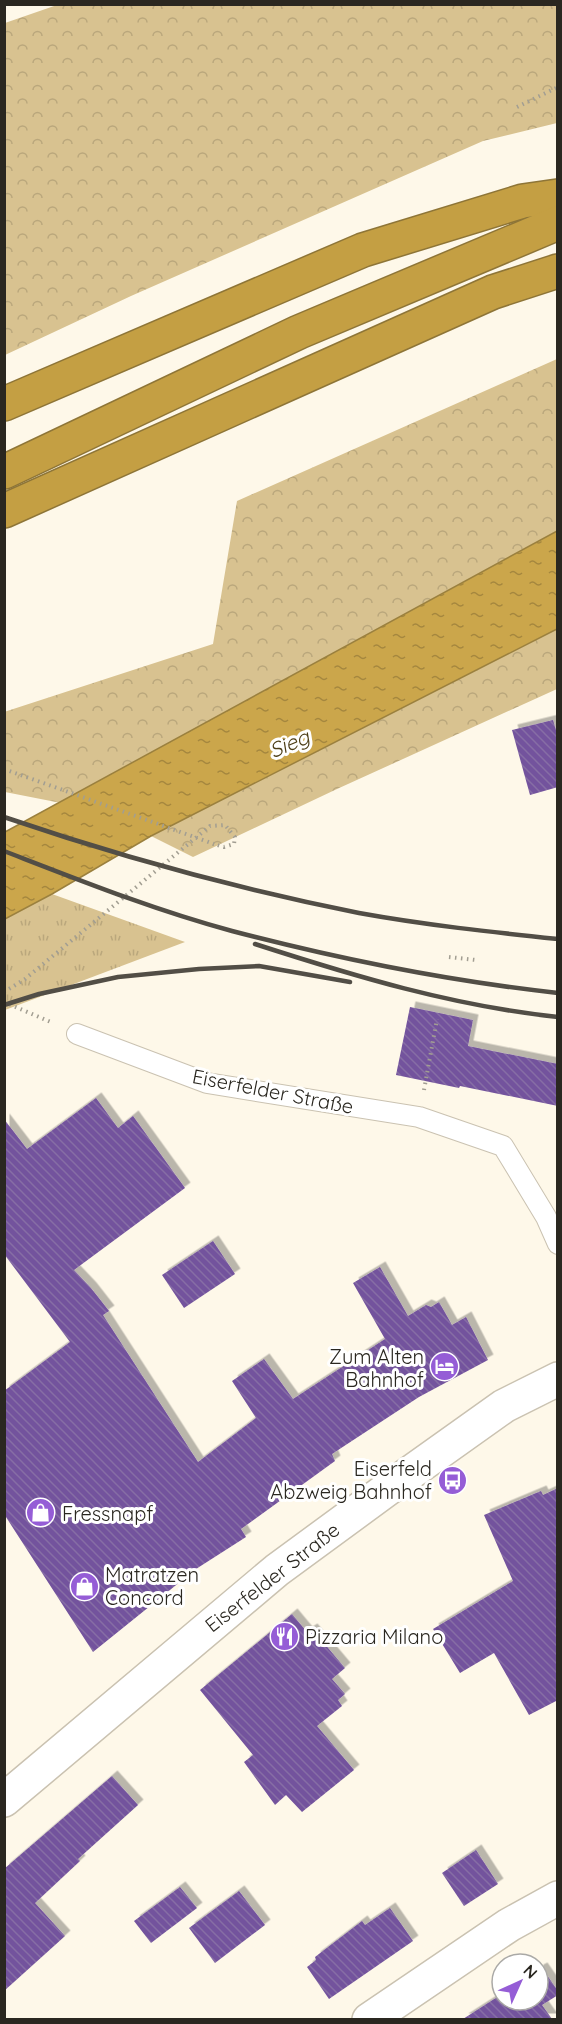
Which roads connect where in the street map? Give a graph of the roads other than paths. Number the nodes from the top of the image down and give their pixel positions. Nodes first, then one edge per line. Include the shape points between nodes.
1 (558, 196) edge
2 (558, 224) edge
3 (558, 271) edge
4 (4, 404) edge
5 (4, 472) edge
6 (48, 490) junction
7 (4, 506) edge
8 (4, 511) edge
9 (77, 1034) road end
10 (552, 1215) edge
11 (558, 1244) edge
12 (558, 1379) edge
13 (4, 1800) edge
14 (558, 1898) edge
15 (369, 2019) edge

1 - 4 highway via 523,201 363,250
2 - 5 highway via 299,332
3 - 6 highway via 494,292
6 - 7 highway
6 - 8 highway
9 - 10 lane, Eiserfelder Straße via 207,1083 419,1118 503,1146
10 - 11 lane, Eiserfelder Straße
12 - 13 main road, Eiserfelder Straße via 504,1406 277,1570
14 - 15 main road via 509,1925

